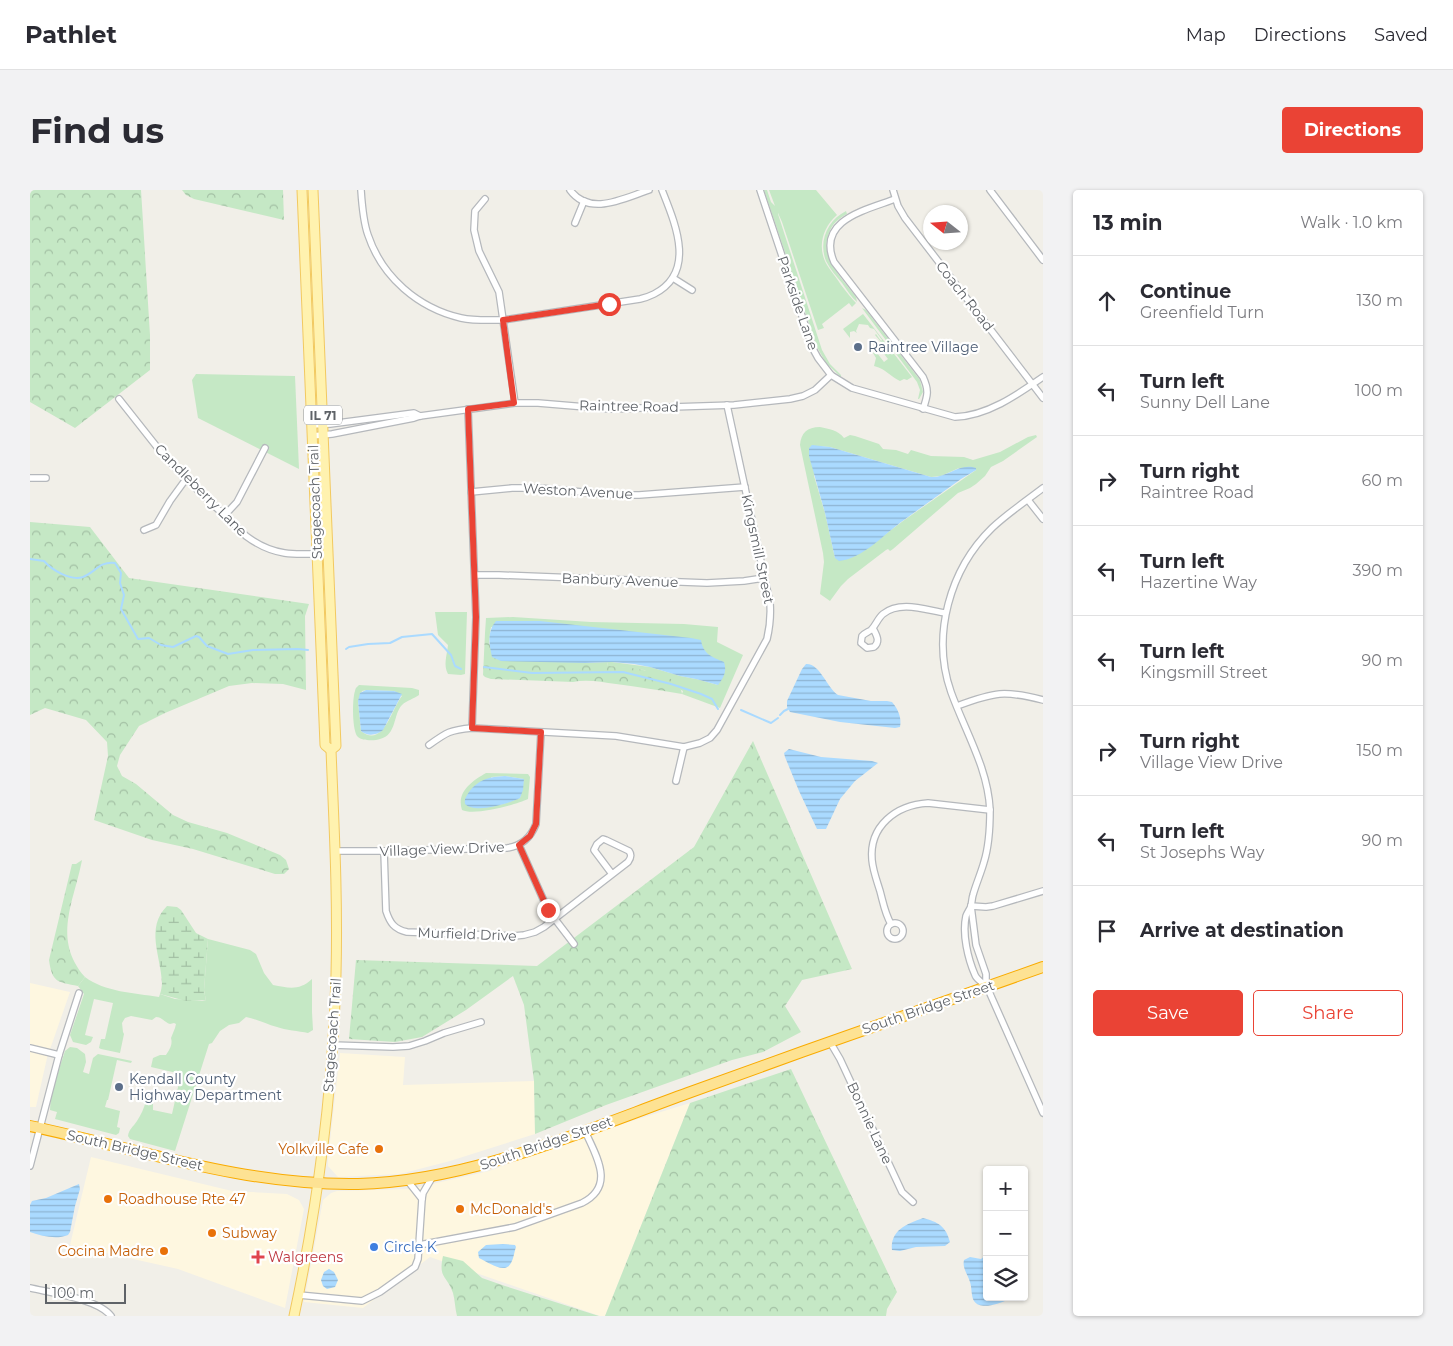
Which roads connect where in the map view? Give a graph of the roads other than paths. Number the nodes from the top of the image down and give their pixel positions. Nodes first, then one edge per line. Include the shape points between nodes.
1 (302, 190) edge
2 (313, 190) edge
3 (362, 190) edge
4 (570, 190) edge
5 (649, 190) edge
6 (662, 190) edge
7 (760, 190) edge
8 (893, 190) edge
9 (990, 190) edge
10 (485, 199) dead end
11 (895, 199) junction
12 (584, 201) junction
13 (575, 223) dead end
14 (1043, 260) edge
15 (673, 278) junction
16 (692, 290) dead end
17 (503, 320) junction
18 (830, 375) junction
19 (1043, 377) edge
20 (1032, 384) junction
21 (1043, 398) edge
22 (119, 399) dead end
23 (514, 403) junction
24 (728, 405) junction
25 (468, 409) junction
26 (923, 409) junction
27 (420, 416) junction
28 (323, 424) junction
29 (312, 425) junction
30 (324, 435) junction
31 (312, 436) junction
32 (265, 448) dead end
33 (30, 478) edge
34 (46, 478) dead end
35 (186, 479) junction
36 (745, 487) junction
37 (1043, 488) edge
38 (471, 492) junction
39 (1028, 500) junction
40 (224, 516) junction
41 (1043, 518) edge
42 (144, 530) dead end
43 (328, 552) junction
44 (317, 553) junction
45 (475, 575) junction
46 (764, 578) junction
47 (946, 613) junction
48 (873, 628) dead end
49 (1043, 700) edge
50 (957, 706) junction
51 (472, 728) junction
52 (541, 732) junction
53 (429, 745) dead end
54 (684, 747) junction
55 (331, 750) junction
56 (676, 781) dead end
57 (990, 810) junction
58 (519, 845) junction
59 (335, 851) junction
60 (384, 852) junction
61 (612, 874) junction
62 (1043, 890) edge
63 (971, 906) junction
64 (554, 919) junction
65 (891, 924) dead end
66 (574, 944) dead end
67 (1043, 967) edge
68 (986, 986) junction
69 (79, 993) dead end
70 (481, 1022) dead end
71 (830, 1042) junction
72 (332, 1045) junction
73 (30, 1048) edge
74 (59, 1055) junction
75 (1043, 1113) edge
76 (35, 1127) edge
77 (585, 1131) junction
78 (30, 1166) edge
79 (433, 1176) junction
80 (407, 1180) junction
81 (318, 1183) junction
82 (422, 1199) junction
83 (913, 1202) dead end
84 (419, 1245) junction
85 (30, 1288) edge
86 (299, 1295) junction
87 (112, 1314) edge
88 (294, 1316) edge

1 - 29 main road, Stagecoach Trail / IL 71
2 - 28 main road, Stagecoach Trail / IL 71
3 - 17 street via 370,241 379,260 399,286 444,313 482,321
4 - 12 street
5 - 12 street via 608,204
6 - 15 street via 679,238 679,264
7 - 18 street, Parkside Lane via 813,348
8 - 11 street, Coach Road
9 - 14 street
10 - 17 street via 475,211 474,230 479,251 499,292
11 - 20 street, Coach Road via 905,218
11 - 26 street via 838,225 831,238 831,254 923,376 928,396
12 - 13 street
15 - 16 street
15 - 17 street via 655,294 640,299
17 - 23 street
18 - 24 street, Raintree Road via 815,390 803,396
18 - 26 street, Parkside Lane via 861,392
19 - 20 street, Parkside Lane
20 - 21 street, Coach Road
20 - 26 street, Parkside Lane via 975,415 955,417
22 - 35 street, Candleberry Lane
23 - 24 street, Raintree Road via 610,409
23 - 25 street, Raintree Road
24 - 36 street, Kingsmill Street
25 - 27 street, Raintree Road
25 - 38 street
27 - 28 street, Raintree Road
27 - 30 street, Raintree Road
28 - 29 street, Raintree Road
28 - 30 main road, Stagecoach Trail / IL 71
29 - 31 main road, Stagecoach Trail / IL 71
30 - 31 street, Raintree Road
30 - 43 main road, Stagecoach Trail / IL 71
31 - 44 main road, Stagecoach Trail / IL 71
32 - 40 street via 237,502
33 - 34 street
35 - 40 street, Candleberry Lane
35 - 42 street via 156,525
36 - 38 street, Weston Avenue via 615,495 539,488
36 - 46 street, Kingsmill Street
37 - 39 street
38 - 45 street
39 - 41 street
39 - 47 street via 992,528 972,553 957,579
40 - 44 street, Candleberry Lane via 255,544 273,552 293,555
43 - 44 street, Candleberry Lane
43 - 55 main road, Stagecoach Trail / IL 71 via 336,746
44 - 55 main road, Stagecoach Trail / IL 71 via 325,745
45 - 46 street, Banbury Avenue via 707,583
45 - 51 street
46 - 54 street, Kingsmill Street via 771,616 767,639 717,730 710,738
47 - 48 street via 900,606 882,614
47 - 50 street via 944,660
49 - 50 street via 1021,694 998,693
50 - 57 street via 984,773
51 - 52 street, Kingsmill Street
51 - 53 street, Kingsmill Street via 447,732
52 - 54 street, Kingsmill Street via 616,736
52 - 58 street, Village View Drive via 536,824 530,836
54 - 56 street
55 - 59 main road, Stagecoach Trail / IL 71
57 - 63 street via 987,849
57 - 65 street via 918,804 899,810 883,824 874,841 872,859
58 - 60 street, Village View Drive
58 - 64 street
59 - 60 street, Village View Drive
59 - 72 main road, Stagecoach Trail / IL 71 via 336,975
60 - 64 street, Murfield Drive via 386,910 393,926 399,930 524,936
61 - 61 street via 628,862 631,854 603,839 594,850
61 - 64 street
62 - 63 street via 993,906
63 - 68 street
63 - 68 street via 966,916 966,940 976,978
64 - 66 street
67 - 68 highway, South Bridge Street
68 - 71 highway, South Bridge Street
68 - 75 street
69 - 74 street
70 - 72 street via 408,1046
71 - 77 highway, South Bridge Street
71 - 83 street, Bonnie Lane via 902,1192
72 - 81 main road, Stagecoach Trail / IL 71
73 - 74 street
74 - 76 street
76 - 78 street
76 - 81 highway, South Bridge Street via 226,1172
77 - 79 highway, South Bridge Street via 485,1164
77 - 84 street via 601,1174 600,1185 592,1197 515,1227
79 - 80 highway, South Bridge Street
79 - 82 street
80 - 81 highway, South Bridge Street
80 - 82 street
81 - 86 main road, Stagecoach Trail / IL 71
82 - 84 street
84 - 86 street via 414,1266 380,1292 362,1301
85 - 87 street via 92,1303
86 - 88 main road, Stagecoach Trail / IL 71

